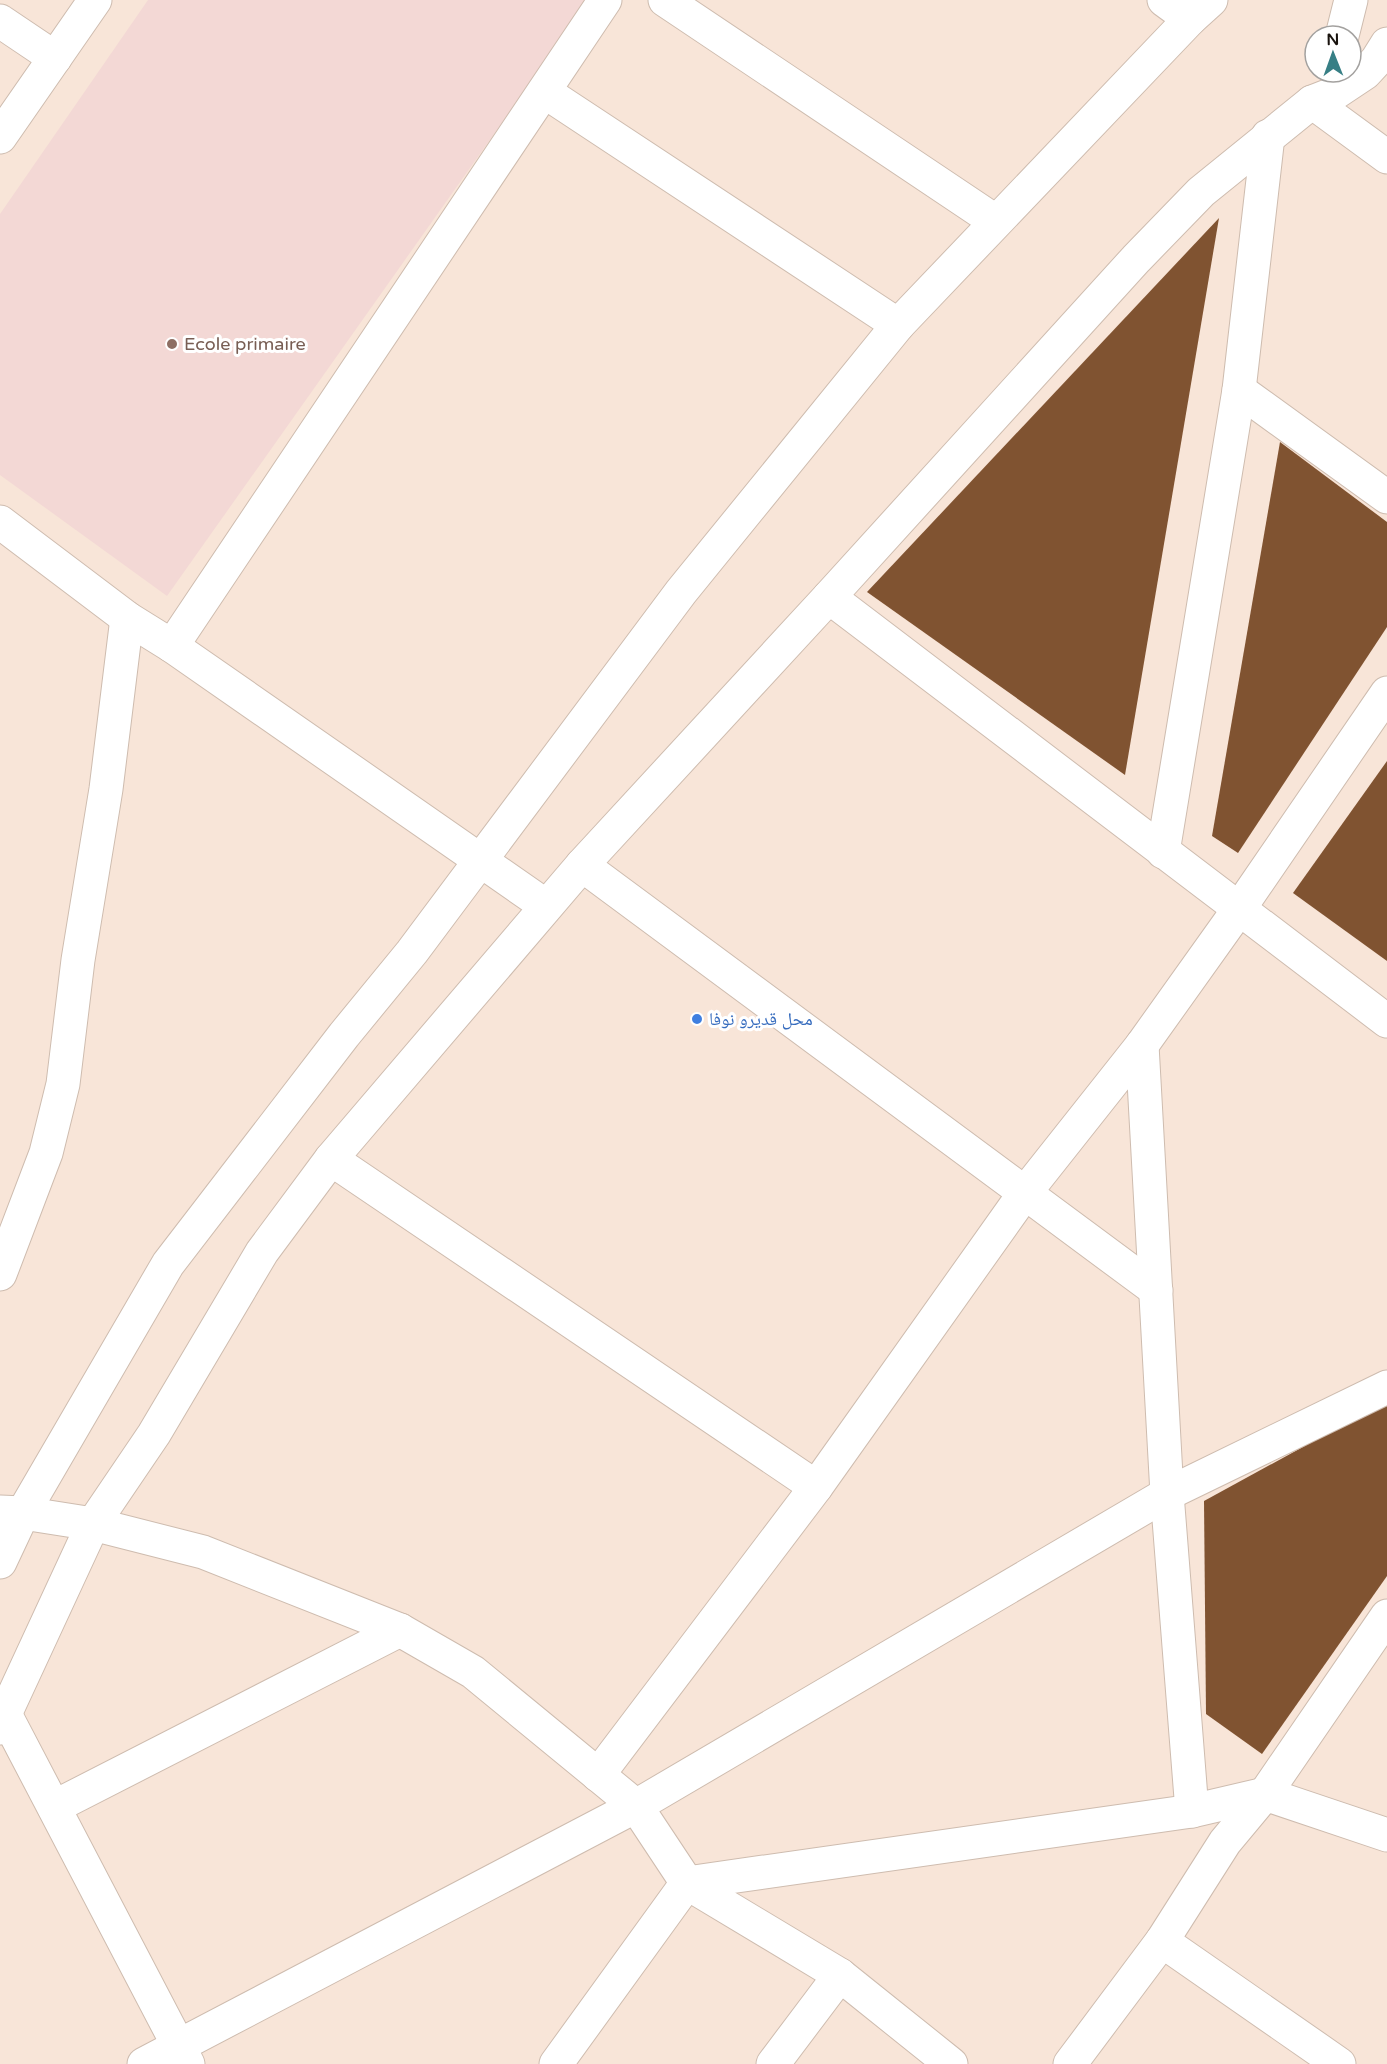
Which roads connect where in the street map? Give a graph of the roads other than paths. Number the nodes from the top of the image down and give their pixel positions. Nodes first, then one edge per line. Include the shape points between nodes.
1 (95, 0) edge
2 (605, 0) edge
3 (664, 0) edge
4 (1164, 0) edge
5 (1351, 0) edge
6 (1201, 10) edge
7 (0, 21) edge
8 (1345, 24) edge
9 (1387, 44) edge
10 (55, 58) junction
11 (1322, 84) edge
12 (545, 92) junction
13 (1312, 102) junction
14 (1268, 136) junction
15 (0, 137) edge
16 (1387, 157) edge
17 (995, 222) junction
18 (897, 325) junction
19 (1239, 390) junction
20 (1387, 497) edge
21 (5, 538) edge
22 (829, 597) junction
23 (127, 618) junction
24 (172, 646) junction
25 (1387, 693) edge
26 (1163, 852) junction
27 (482, 860) junction
28 (582, 865) junction
29 (546, 906) junction
30 (1239, 909) junction
31 (1387, 1021) edge
32 (1142, 1045) junction
33 (331, 1159) junction
34 (1024, 1194) junction
35 (0, 1273) edge
36 (1156, 1290) junction
37 (1387, 1387) edge
38 (816, 1487) junction
39 (1167, 1494) junction
40 (12, 1513) edge
41 (93, 1524) junction
42 (0, 1562) edge
43 (400, 1630) junction
44 (1381, 1638) edge
45 (2, 1721) edge
46 (598, 1775) junction
47 (1265, 1794) junction
48 (636, 1806) junction
49 (54, 1807) junction
50 (1192, 1811) junction
51 (1387, 1835) edge
52 (687, 1883) junction
53 (1162, 1941) junction
54 (840, 1975) junction
55 (183, 2055) edge
56 (144, 2064) edge
57 (556, 2064) edge
58 (773, 2064) edge
59 (951, 2064) edge
60 (1070, 2064) edge
61 (1339, 2064) edge

1 - 10 street
2 - 12 street
3 - 17 street
4 - 6 street
5 - 8 street
6 - 17 street
7 - 10 street
9 - 13 street via 1365,73
10 - 15 street
11 - 13 street
12 - 18 street
12 - 24 street
13 - 14 street
13 - 16 street
14 - 19 street
14 - 22 street via 1201,192 1136,259
17 - 18 street
18 - 27 street via 681,592
19 - 20 street
19 - 26 street
21 - 23 street
22 - 26 street
22 - 28 street
23 - 24 street
23 - 35 street via 63,1084 46,1153
24 - 27 street
25 - 30 street
26 - 30 street
27 - 29 street
27 - 40 street via 168,1264
28 - 29 street
28 - 34 street
29 - 33 street
30 - 31 street
30 - 32 street
32 - 34 street
32 - 36 street
33 - 38 street
33 - 41 street via 262,1252 154,1434
34 - 36 street
34 - 38 street
36 - 39 street
37 - 39 street
38 - 46 street
39 - 48 street
39 - 50 street
40 - 41 street
40 - 42 street
41 - 43 street via 203,1552
41 - 45 street
43 - 46 street via 473,1672
43 - 49 street
44 - 47 street
45 - 49 street
46 - 48 street
47 - 50 street
47 - 51 street
47 - 53 street via 1225,1842
48 - 52 street
48 - 55 street
49 - 55 street
50 - 52 street
52 - 54 street
52 - 57 street
53 - 60 street
53 - 61 street
54 - 58 street
54 - 59 street
55 - 56 street

